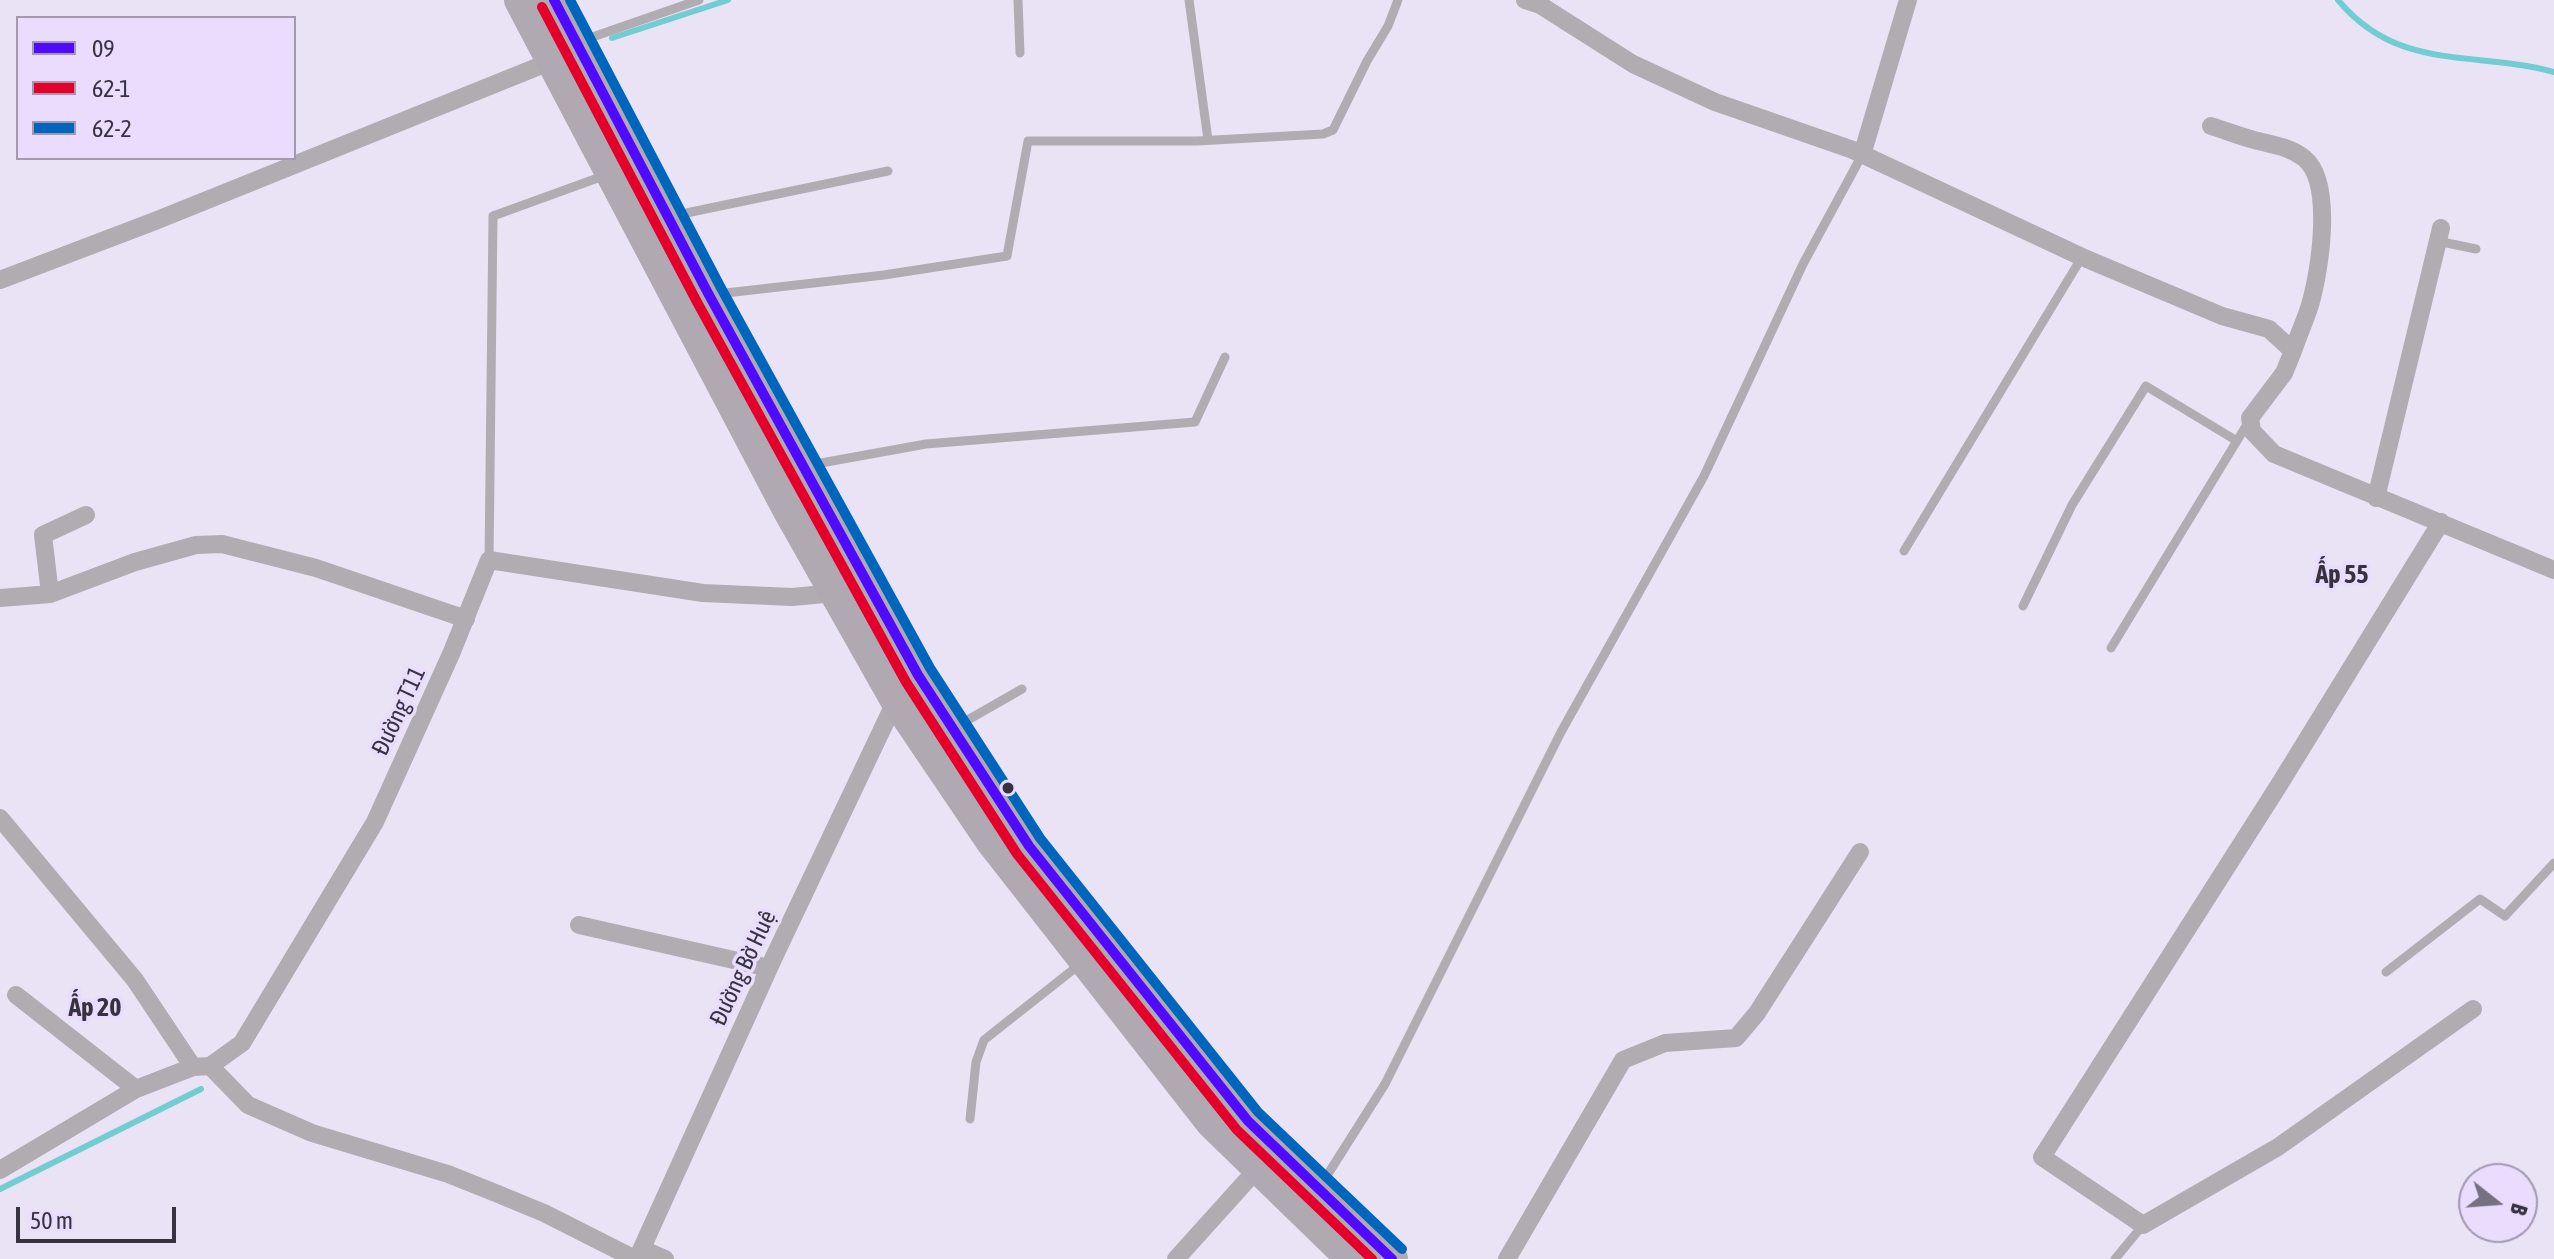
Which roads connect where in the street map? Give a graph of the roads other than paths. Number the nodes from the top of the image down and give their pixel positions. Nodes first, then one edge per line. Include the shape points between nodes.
1 (520, 0) edge
2 (554, 0) edge
3 (699, 0) edge
4 (1018, 0) edge
5 (1189, 0) edge
6 (1398, 0) edge
7 (1908, 0) edge
8 (1535, 2) edge
9 (564, 52) junction
10 (1020, 53) dead end
11 (2211, 126) dead end
12 (1208, 140) junction
13 (1862, 155) junction
14 (888, 171) dead end
15 (611, 173) junction
16 (669, 217) junction
17 (2439, 234) joint
18 (2476, 249) dead end
19 (2082, 257) junction
20 (0, 280) edge
21 (709, 295) junction
22 (2293, 351) junction
23 (1225, 357) dead end
24 (2250, 418) junction
25 (2237, 441) junction
26 (803, 466) junction
27 (2376, 498) junction
28 (86, 515) dead end
29 (2441, 522) junction
30 (1904, 551) dead end
31 (489, 560) junction
32 (2554, 570) edge
33 (835, 593) junction
34 (50, 594) junction
35 (0, 598) edge
36 (2023, 606) dead end
37 (466, 619) junction
38 (2111, 648) dead end
39 (1022, 689) dead end
40 (896, 700) junction
41 (953, 729) junction
42 (0, 818) edge
43 (1860, 852) dead end
44 (2554, 863) edge
45 (579, 925) dead end
46 (1085, 960) junction
47 (769, 968) junction
48 (2386, 972) dead end
49 (16, 995) dead end
50 (2473, 1009) dead end
51 (202, 1066) junction
52 (136, 1089) junction
53 (970, 1119) dead end
54 (1258, 1168) junction
55 (0, 1170) edge
56 (1319, 1189) junction
57 (2143, 1225) junction
58 (1340, 1251) edge
59 (638, 1256) edge
60 (665, 1259) edge
61 (1176, 1259) edge
62 (1392, 1259) edge
63 (1507, 1259) edge
64 (2115, 1259) edge

1 - 9 highway
2 - 9 highway
3 - 9 lane
4 - 10 lane
5 - 12 lane
6 - 12 lane via 1333,130
7 - 13 street
8 - 13 street via 1660,77
9 - 15 highway
9 - 16 highway
9 - 20 street
11 - 22 street via 2279,145 2315,170 2322,196 2320,246 2311,303
12 - 21 lane via 1028,141 1007,256
13 - 19 street
13 - 56 lane via 1803,264 1704,476 1561,732 1385,1084
14 - 16 lane
15 - 31 lane, Đường T11 via 493,216
15 - 33 highway
16 - 21 highway
17 - 18 lane
17 - 27 street
19 - 22 street via 2222,316 2269,329
19 - 30 lane
21 - 26 highway
22 - 24 street via 2284,373
23 - 26 lane via 1195,422 926,444
24 - 25 lane
24 - 27 street via 2252,431 2274,454
25 - 36 lane via 2146,386 2072,505
25 - 38 lane
26 - 41 highway
27 - 29 street
28 - 34 street via 43,535
29 - 32 street
29 - 57 street via 2042,1157
31 - 33 street via 703,593
31 - 37 street, Đường T11
33 - 40 highway
34 - 35 street
34 - 37 street via 135,562 196,545 222,544 316,568
37 - 51 street, Đường T11 via 375,822 242,1043
39 - 41 lane
40 - 46 highway via 992,842
40 - 47 street, Đường Bờ Huệ
41 - 56 highway via 1029,846 1248,1121
42 - 51 street
43 - 63 street via 1736,1038 1665,1043 1623,1060
44 - 48 lane via 2505,916 2480,899
45 - 47 street
46 - 53 lane via 984,1040 976,1062
46 - 54 highway via 1211,1122
47 - 59 street, Đường Bờ Huệ
49 - 52 street
50 - 57 street via 2278,1147
51 - 52 street, Đường T11
51 - 59 street via 248,1105 312,1133 448,1174
52 - 55 street, Đường T11
54 - 58 highway
54 - 61 street
56 - 62 highway
57 - 64 lane
59 - 60 street

